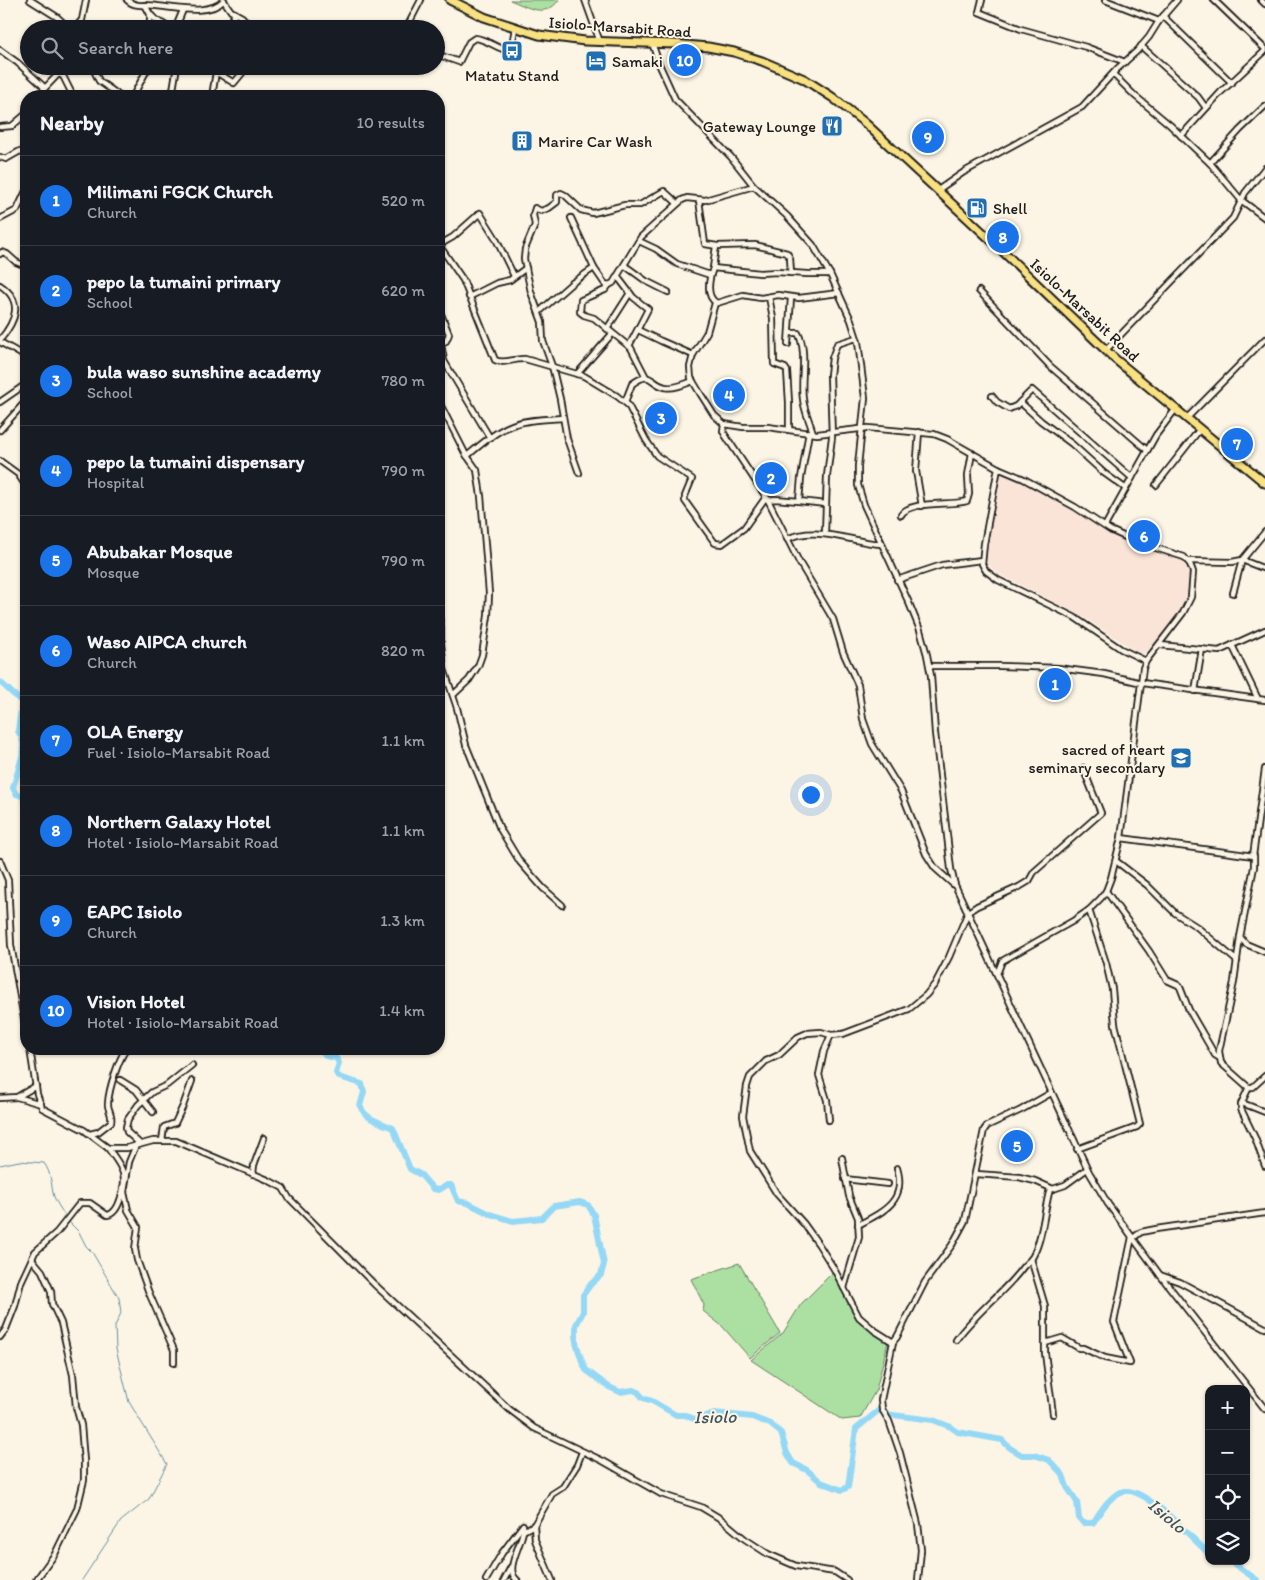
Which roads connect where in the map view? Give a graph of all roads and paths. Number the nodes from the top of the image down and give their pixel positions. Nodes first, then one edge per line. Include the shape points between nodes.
1 (30, 0) edge
2 (86, 0) edge
3 (127, 0) edge
4 (224, 0) edge
5 (421, 0) edge
6 (450, 0) edge
7 (585, 0) edge
8 (982, 0) edge
9 (1104, 0) edge
10 (1177, 0) edge
11 (1214, 0) edge
12 (1261, 0) edge
13 (1265, 4) edge
14 (145, 5) junction
15 (183, 10) junction
16 (235, 13) junction
17 (150, 14) junction
18 (1163, 16) junction
19 (59, 20) edge
20 (82, 20) edge
21 (150, 20) edge
22 (157, 20) edge
23 (179, 20) edge
24 (232, 20) edge
25 (245, 20) edge
26 (411, 20) edge
27 (1159, 21) junction
28 (515, 28) junction
29 (600, 42) junction
30 (652, 43) junction
31 (1141, 46) junction
32 (0, 50) edge
33 (1265, 50) edge
34 (445, 57) edge
35 (1125, 62) junction
36 (20, 65) edge
37 (1113, 74) junction
38 (30, 75) edge
39 (57, 75) edge
40 (62, 75) edge
41 (96, 75) edge
42 (144, 75) edge
43 (175, 75) edge
44 (216, 75) edge
45 (221, 75) edge
46 (241, 75) edge
47 (1232, 83) junction
48 (44, 88) joint
49 (70, 90) edge
50 (112, 90) edge
51 (136, 90) edge
52 (173, 90) edge
53 (213, 90) edge
54 (1265, 106) edge
55 (1206, 108) junction
56 (20, 119) edge
57 (0, 127) edge
58 (1180, 136) junction
59 (20, 152) edge
60 (0, 157) edge
61 (1210, 164) junction
62 (1265, 168) edge
63 (754, 186) junction
64 (938, 190) junction
65 (699, 200) junction
66 (1241, 200) junction
67 (677, 203) junction
68 (20, 204) edge
69 (570, 218) dead end
70 (1265, 218) edge
71 (0, 219) edge
72 (638, 240) junction
73 (445, 242) edge
74 (716, 246) junction
75 (1, 251) edge
76 (445, 254) edge
77 (20, 264) edge
78 (624, 265) junction
79 (526, 268) junction
80 (594, 268) junction
81 (713, 268) junction
82 (791, 273) junction
83 (830, 274) junction
84 (710, 275) junction
85 (514, 276) junction
86 (618, 276) junction
87 (0, 285) edge
88 (609, 285) junction
89 (980, 291) dead end
90 (668, 292) dead end
91 (630, 293) junction
92 (839, 293) junction
93 (769, 297) junction
94 (469, 298) junction
95 (792, 298) junction
96 (715, 303) junction
97 (539, 312) junction
98 (445, 324) edge
99 (607, 329) junction
100 (638, 330) junction
101 (789, 333) junction
102 (612, 334) junction
103 (856, 338) junction
104 (1265, 339) edge
105 (0, 341) edge
106 (445, 341) edge
107 (788, 344) dead end
108 (629, 346) junction
109 (1106, 350) junction
110 (20, 353) edge
111 (693, 355) junction
112 (445, 363) edge
113 (552, 366) junction
114 (577, 374) junction
115 (646, 377) junction
116 (693, 381) junction
117 (20, 388) edge
118 (992, 396) dead end
119 (0, 402) edge
120 (625, 402) junction
121 (1020, 402) junction
122 (20, 409) edge
123 (1175, 410) junction
124 (445, 414) edge
125 (563, 418) junction
126 (1186, 419) junction
127 (724, 424) junction
128 (862, 428) junction
129 (1200, 429) junction
130 (0, 430) edge
131 (789, 430) junction
132 (832, 432) junction
133 (919, 432) junction
134 (811, 433) junction
135 (490, 438) junction
136 (1147, 450) junction
137 (972, 453) junction
138 (467, 456) junction
139 (0, 462) edge
140 (998, 468) junction
141 (579, 473) dead end
142 (20, 477) edge
143 (1132, 478) junction
144 (1265, 483) edge
145 (1156, 485) dead end
146 (1125, 488) junction
147 (767, 499) junction
148 (799, 501) junction
149 (826, 504) junction
150 (922, 506) junction
151 (901, 515) dead end
152 (1105, 526) junction
153 (1265, 533) edge
154 (825, 534) junction
155 (788, 539) junction
156 (881, 544) junction
157 (982, 560) junction
158 (1242, 560) junction
159 (1188, 561) junction
160 (1265, 569) edge
161 (898, 580) junction
162 (1233, 593) dead end
163 (1265, 630) edge
164 (1160, 645) junction
165 (1232, 645) junction
166 (1202, 650) junction
167 (1146, 661) junction
168 (930, 666) junction
169 (445, 672) edge
170 (1142, 683) junction
171 (1195, 691) junction
172 (453, 695) junction
173 (1258, 699) junction
174 (1265, 700) edge
175 (1083, 768) dead end
176 (1265, 769) edge
177 (1121, 838) junction
178 (1254, 856) junction
179 (0, 861) edge
180 (1116, 861) junction
181 (955, 886) junction
182 (1106, 891) junction
183 (562, 904) dead end
184 (1088, 910) junction
185 (968, 912) junction
186 (1240, 937) junction
187 (1265, 952) edge
188 (1237, 961) junction
189 (996, 974) junction
190 (20, 996) edge
191 (832, 1035) junction
192 (31, 1055) edge
193 (123, 1055) edge
194 (1220, 1058) junction
195 (192, 1065) dead end
196 (1265, 1076) edge
197 (120, 1080) dead end
198 (192, 1081) dead end
199 (36, 1086) junction
200 (1250, 1087) junction
201 (1051, 1093) junction
202 (17, 1097) junction
203 (0, 1098) edge
204 (144, 1100) junction
205 (1242, 1103) junction
206 (41, 1104) junction
207 (153, 1112) dead end
208 (1265, 1112) edge
209 (829, 1120) dead end
210 (90, 1134) junction
211 (264, 1138) dead end
212 (162, 1141) junction
213 (138, 1145) junction
214 (108, 1148) junction
215 (1077, 1149) junction
216 (842, 1158) dead end
217 (1265, 1166) edge
218 (897, 1168) dead end
219 (1087, 1169) junction
220 (253, 1174) junction
221 (976, 1174) junction
222 (845, 1179) junction
223 (888, 1184) dead end
224 (122, 1187) junction
225 (1050, 1189) junction
226 (124, 1193) junction
227 (1265, 1213) edge
228 (858, 1225) junction
229 (1132, 1238) junction
230 (32, 1259) junction
231 (1032, 1259) junction
232 (1160, 1275) junction
233 (844, 1288) junction
234 (1265, 1328) edge
235 (0, 1337) edge
236 (956, 1340) dead end
237 (893, 1342) junction
238 (1045, 1343) junction
239 (174, 1363) dead end
240 (1265, 1409) edge
241 (1053, 1414) dead end
242 (582, 1452) junction
243 (534, 1524) junction
244 (523, 1531) junction
245 (512, 1566) junction
246 (36, 1580) edge
247 (486, 1580) edge
248 (504, 1580) edge
249 (517, 1580) edge
250 (552, 1580) edge
251 (847, 1580) edge
252 (918, 1580) edge

1 - 19 street
2 - 20 street
3 - 14 street
4 - 15 street via 212,7
4 - 16 street
5 - 26 street
6 - 28 highway, Isiolo-Marsabit Road
7 - 29 street
8 - 35 street via 979,12
9 - 27 street
10 - 18 street
11 - 33 street
12 - 13 street
14 - 15 street
14 - 17 street
15 - 23 street
16 - 24 street
16 - 25 street
17 - 21 street
17 - 22 street
18 - 27 street
18 - 47 street
27 - 31 street
28 - 29 highway, Isiolo-Marsabit Road via 563,39
28 - 34 street via 511,51 475,38 469,42 459,62
29 - 30 highway, Isiolo-Marsabit Road
30 - 63 street via 675,100 728,153
30 - 64 highway, Isiolo-Marsabit Road via 724,50 797,76 854,113
31 - 35 street
31 - 55 street
32 - 36 street
33 - 47 street
35 - 37 street
37 - 58 street
37 - 64 street via 1082,107 964,172
38 - 48 street
39 - 48 street
40 - 49 street
41 - 50 street
42 - 51 street
43 - 52 street
44 - 53 street
45 - 46 street via 234,83
47 - 55 street
54 - 61 street
55 - 58 street
56 - 57 street via 12,126
58 - 61 street
59 - 60 street
61 - 66 street
62 - 66 street
63 - 65 street
63 - 83 street via 801,231
64 - 109 highway, Isiolo-Marsabit Road
65 - 67 street via 684,198
65 - 74 street via 704,242
66 - 70 street
66 - 109 street via 1233,218
67 - 72 street
67 - 79 street via 664,191 639,206 625,205 593,213 581,210 565,195 557,195 555,205 543,211 535,208 535,225 524,253
68 - 71 street via 17,210
69 - 80 street
72 - 78 street
72 - 84 street via 677,264
73 - 85 street via 480,213
74 - 81 street
74 - 82 street via 750,244 787,253
75 - 77 street
76 - 94 street via 460,276
78 - 86 street
78 - 90 street
79 - 85 street
79 - 97 street
80 - 88 street
80 - 97 street
81 - 82 street
81 - 84 street
82 - 83 street
83 - 92 street
84 - 96 street via 709,296
85 - 94 street
86 - 88 street
86 - 91 street
87 - 105 street via 9,291 15,308 8,331
88 - 99 street via 605,290 583,299 580,309 582,314 593,317
89 - 136 street via 1050,366
91 - 99 street
91 - 100 street via 648,309
92 - 95 street
92 - 103 street
93 - 95 street
93 - 96 street via 740,296
93 - 131 street via 774,364 787,371
94 - 113 street via 494,360 502,363 522,359
95 - 101 street
96 - 111 street via 707,332
97 - 113 street via 543,341
98 - 106 street via 449,334
99 - 102 street
100 - 108 street
100 - 111 street
101 - 107 street
101 - 134 street via 798,333 800,337 803,402
102 - 108 street
102 - 114 street
103 - 128 street via 864,388
103 - 132 street via 838,342 834,353 830,378
104 - 126 street
105 - 110 street
108 - 115 street
109 - 123 highway, Isiolo-Marsabit Road
111 - 116 street via 690,367
112 - 135 street
113 - 114 street
113 - 125 street
114 - 120 street
115 - 116 street via 665,387
115 - 120 street via 632,384
116 - 127 street via 714,415
117 - 119 street
118 - 121 street via 1007,409
120 - 147 street via 657,456 692,478 685,501 715,543 722,544 739,532
121 - 143 street via 1032,390 1036,392
121 - 146 street
122 - 130 street
123 - 126 highway, Isiolo-Marsabit Road
123 - 136 street
124 - 138 street
125 - 135 street via 515,424
125 - 141 street
126 - 129 highway, Isiolo-Marsabit Road
127 - 131 street
127 - 147 street via 725,435
128 - 132 street
128 - 133 street
128 - 156 street via 858,485
129 - 144 highway, Isiolo-Marsabit Road
129 - 145 street
131 - 134 street
132 - 134 street
132 - 149 street
133 - 137 street via 942,437
133 - 150 street via 916,471
134 - 148 street
135 - 138 street
136 - 143 street
137 - 140 street
137 - 150 street via 968,500
138 - 172 street via 477,470 480,485 489,606 478,666 470,680
139 - 142 street
140 - 152 street via 1024,479
140 - 157 street
143 - 146 street
146 - 152 street
147 - 148 street
147 - 155 street
148 - 149 street
149 - 154 street
150 - 151 street via 905,510
152 - 159 street via 1127,538 1176,553
153 - 158 street
154 - 155 street
154 - 156 street
155 - 181 street via 833,619 858,685 863,719 872,744 901,791 926,854 935,868
156 - 161 street
157 - 161 street via 942,565
157 - 167 street via 986,571 994,578 1074,617
158 - 159 street
158 - 160 street
158 - 162 street
159 - 164 street via 1193,576 1190,597 1183,613
161 - 168 street via 920,630
163 - 165 street
164 - 166 street
164 - 167 street
165 - 166 street via 1219,651
165 - 173 street
166 - 171 street
167 - 170 street
168 - 170 street via 1058,668
168 - 181 street via 934,733
169 - 172 street
170 - 171 street
170 - 177 street
171 - 173 street
172 - 183 street via 466,745 500,829 520,862
173 - 174 street
175 - 185 street via 1101,812 1027,882
176 - 178 street
177 - 178 street
177 - 180 street
178 - 186 street
179 - 190 street via 8,880 11,945
180 - 182 street
180 - 188 street
181 - 185 street
182 - 184 street
182 - 194 street via 1168,980 1180,987 1189,1010
184 - 189 street via 1053,934 1002,961
184 - 215 street via 1106,963 1115,1024 1140,1124
185 - 189 street
185 - 191 street via 941,974 921,1000 901,1014 882,1018 852,1032
186 - 187 street via 1246,944
186 - 188 street
188 - 194 street
189 - 201 street
191 - 209 street via 819,1075
191 - 233 street via 807,1033 766,1061 748,1082 743,1116 748,1145 754,1157 777,1194 810,1232
192 - 199 street
193 - 210 street via 107,1104 111,1122
194 - 200 street via 1221,1063
195 - 204 street
196 - 200 street
197 - 204 street via 136,1090
198 - 212 street via 175,1123 164,1127
199 - 202 street
199 - 206 street
200 - 205 street
201 - 215 street
201 - 221 street via 987,1126 982,1134
202 - 203 street
202 - 206 street
204 - 207 street
204 - 213 street via 132,1113 126,1127
205 - 208 street
205 - 217 street via 1241,1109
206 - 210 street via 42,1108
210 - 214 street
211 - 220 street
212 - 213 street
212 - 220 street via 176,1141
213 - 214 street
213 - 226 street via 129,1162
214 - 224 street via 124,1175
215 - 219 street
216 - 222 street
218 - 228 street via 899,1191 893,1203
219 - 225 street via 1065,1185
219 - 229 street
220 - 242 street via 283,1188 289,1198 374,1284 516,1414 544,1434
221 - 225 street via 1019,1177
221 - 237 street via 960,1232 925,1282
222 - 223 street
222 - 228 street
224 - 226 street
224 - 230 street via 113,1214 104,1214 90,1203 80,1203
225 - 231 street
226 - 239 street via 128,1210 138,1227 137,1260 174,1350
227 - 229 street via 1156,1229
228 - 233 street via 859,1237
229 - 232 street
229 - 238 street via 1114,1322 1130,1363 1105,1358 1062,1338
230 - 235 street via 6,1329
230 - 246 street via 42,1271 61,1323 73,1375 84,1461 84,1480 77,1509 55,1554
231 - 236 street
231 - 238 street via 1045,1306
232 - 234 street via 1180,1282
232 - 240 street
233 - 237 street via 859,1317
237 - 252 street via 881,1404 900,1453 918,1524 921,1550
238 - 241 street
242 - 243 street via 562,1487 552,1494
242 - 251 street via 661,1494 701,1507 776,1558 796,1566 835,1572
243 - 244 street
243 - 250 street via 535,1540
244 - 245 street
244 - 247 street via 523,1525
245 - 248 street
245 - 249 street via 512,1575

